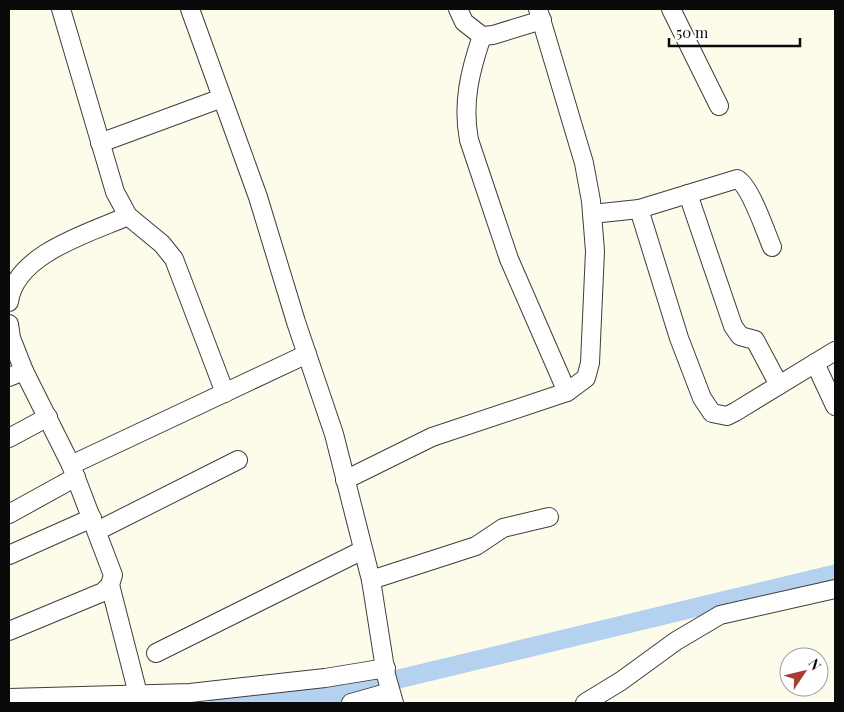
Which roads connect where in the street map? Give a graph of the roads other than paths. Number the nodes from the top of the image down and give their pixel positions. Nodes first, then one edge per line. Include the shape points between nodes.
1 (60, 9) edge
2 (190, 9) edge
3 (458, 9) edge
4 (671, 9) edge
5 (540, 14) edge
6 (482, 36) junction
7 (222, 98) junction
8 (719, 106) dead end
9 (100, 143) junction
10 (688, 194) junction
11 (626, 211) junction
12 (592, 214) junction
13 (128, 216) junction
14 (772, 247) dead end
15 (9, 302) edge
16 (9, 324) edge
17 (835, 352) edge
18 (307, 354) junction
19 (816, 363) junction
20 (16, 374) edge
21 (779, 385) junction
22 (567, 392) junction
23 (225, 393) junction
24 (835, 406) edge
25 (48, 417) junction
26 (9, 438) edge
27 (238, 460) dead end
28 (73, 471) junction
29 (345, 480) junction
30 (9, 514) edge
31 (549, 517) dead end
32 (95, 524) junction
33 (363, 550) junction
34 (9, 555) edge
35 (371, 580) junction
36 (110, 585) junction
37 (835, 589) edge
38 (9, 631) edge
39 (156, 653) dead end
40 (389, 685) edge
41 (138, 694) junction
42 (9, 698) edge
43 (352, 703) edge
44 (585, 703) edge

1 - 9 street
2 - 7 street
3 - 6 street via 464,22
4 - 8 street
5 - 6 street via 492,35
5 - 12 street via 584,163
6 - 22 street via 468,80 466,125 469,140 509,259
7 - 9 street
7 - 18 street via 258,197
9 - 13 street via 115,192
10 - 11 street
10 - 14 street via 731,180 740,181
10 - 21 street via 733,326 740,336 755,340
11 - 12 street
11 - 21 street via 712,414 727,416
12 - 22 street via 595,251 590,363 586,378
13 - 15 street via 45,253 20,275 10,289
13 - 23 street via 162,244 174,259
16 - 20 street
17 - 19 street
18 - 23 street
18 - 29 street via 334,434
19 - 21 street
19 - 24 street
20 - 25 street
22 - 29 street via 432,437
23 - 28 street
25 - 26 street
25 - 28 street
27 - 32 street via 195,484
28 - 30 street
28 - 32 street
29 - 33 street
31 - 35 street via 502,528 476,546
32 - 34 street
32 - 36 street via 111,565
33 - 35 street
33 - 39 street
35 - 40 street
36 - 38 street via 90,598
36 - 41 street
37 - 44 street via 720,615
40 - 41 street via 325,678 190,693
40 - 43 street
41 - 42 street

